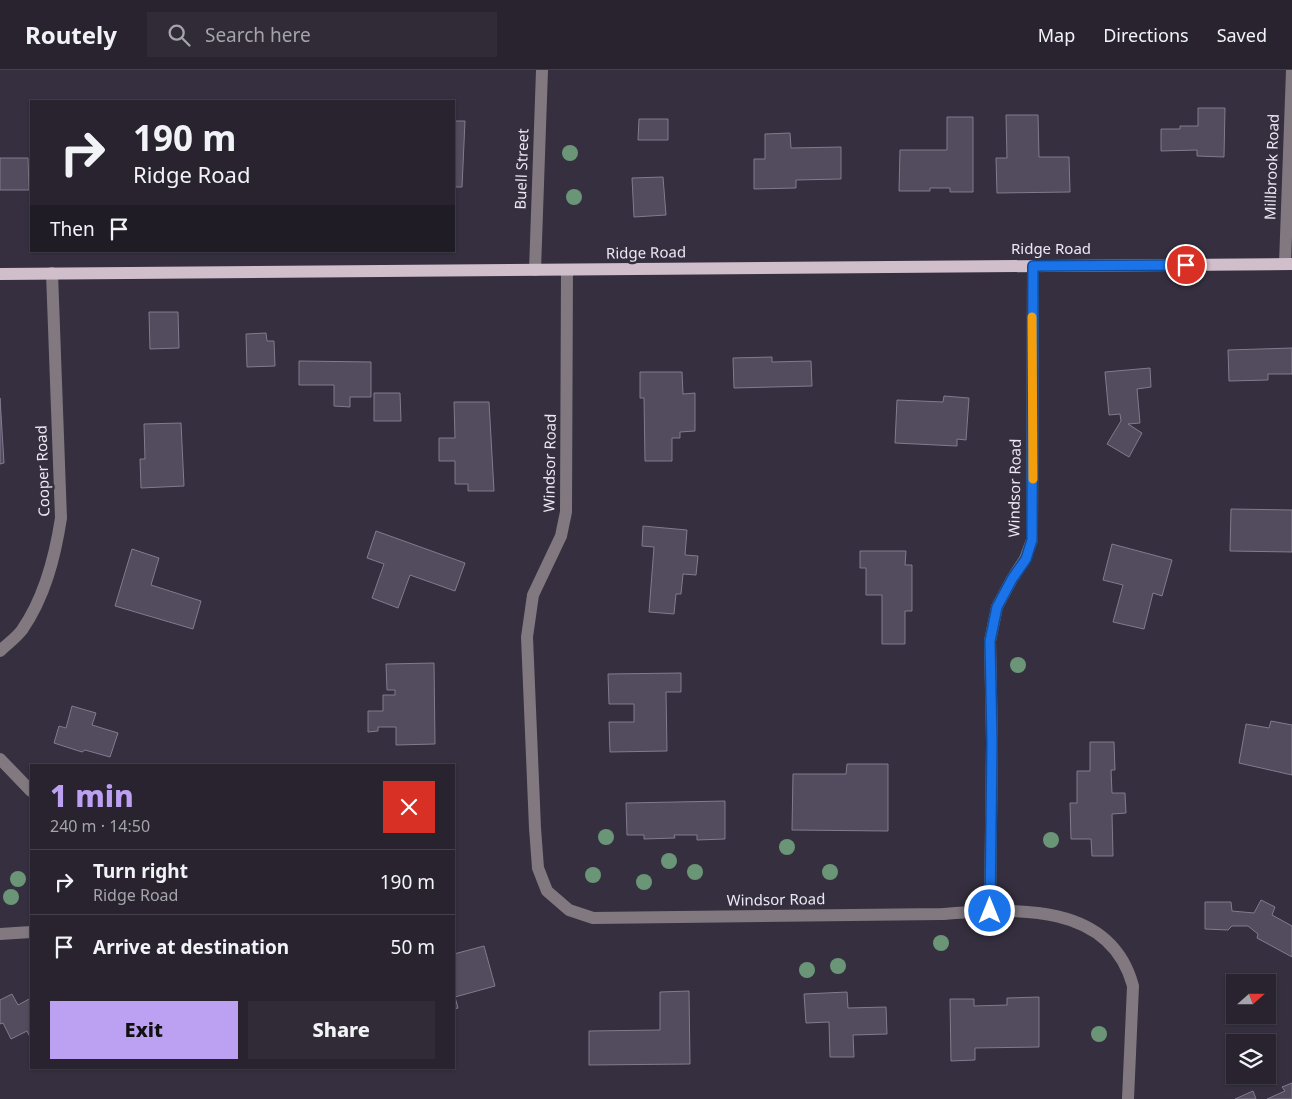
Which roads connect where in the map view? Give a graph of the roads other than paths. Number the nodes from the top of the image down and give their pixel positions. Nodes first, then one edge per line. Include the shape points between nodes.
1 (542, 70) edge
2 (1292, 70) edge
3 (1289, 264) edge
4 (1033, 266) junction
5 (535, 270) junction
6 (567, 270) junction
7 (52, 273) junction
8 (0, 274) edge
9 (0, 651) edge
10 (0, 759) edge
11 (30, 790) edge
12 (990, 911) junction
13 (30, 932) edge
14 (0, 934) edge
15 (1128, 1099) edge

1 - 5 street, Buell Street
2 - 3 street, Millbrook Road
3 - 4 main road, Ridge Road
4 - 6 main road, Ridge Road
4 - 12 street, Windsor Road via 1032,540 1026,559 997,607 990,641
5 - 6 main road, Ridge Road
5 - 7 main road, Ridge Road
6 - 12 street, Windsor Road via 566,512 561,536 534,595 527,637 538,868 547,891 568,910 593,918
7 - 8 main road, Ridge Road
7 - 9 street, Cooper Road via 61,518 56,552 34,610 21,631
10 - 11 street
12 - 15 street via 1058,915 1084,924 1118,953 1129,971 1133,986
13 - 14 street

